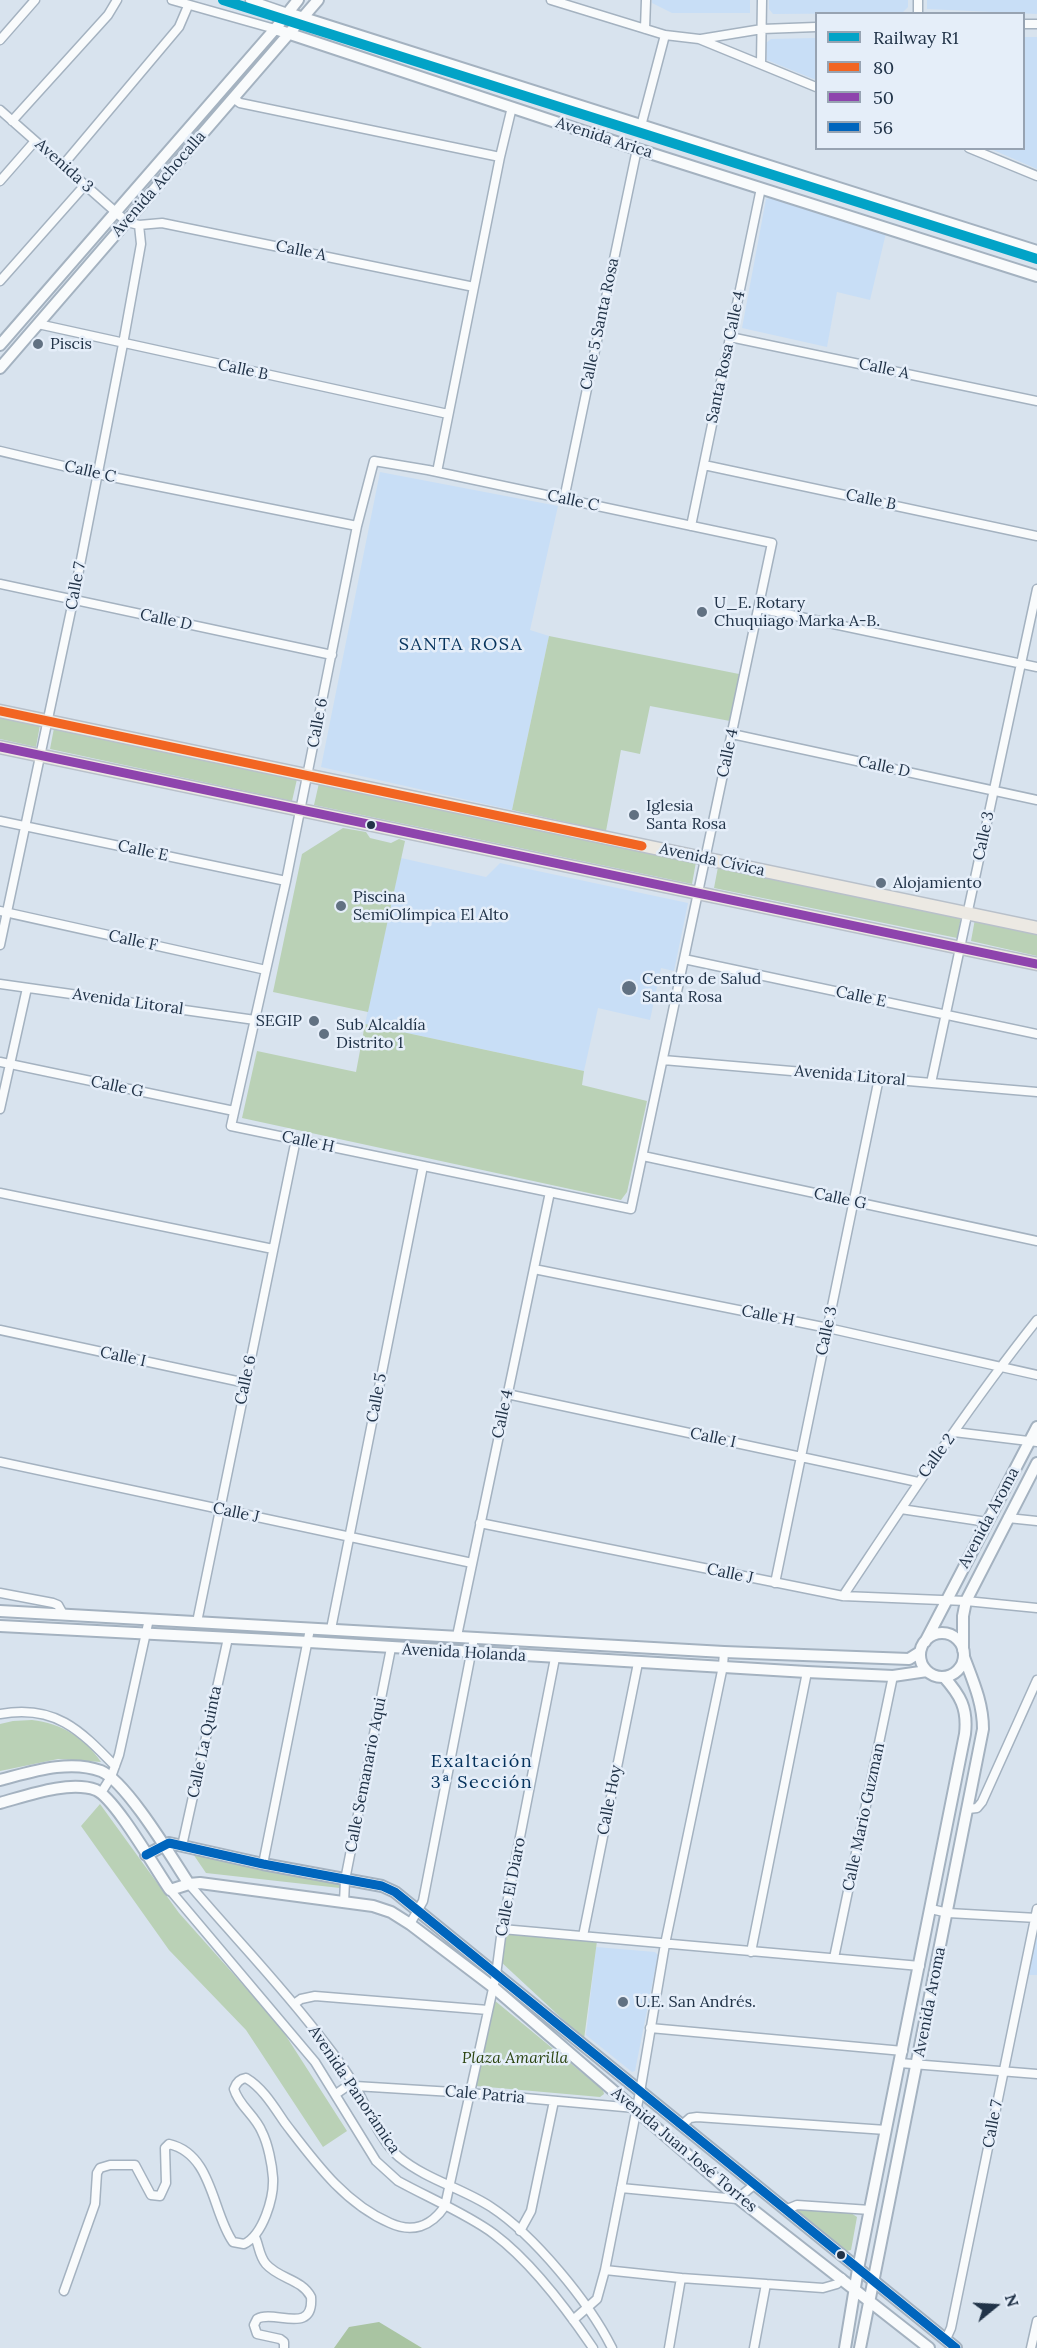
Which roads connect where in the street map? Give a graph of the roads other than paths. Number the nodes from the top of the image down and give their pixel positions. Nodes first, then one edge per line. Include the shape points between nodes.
1 (35, 0) edge
2 (117, 0) edge
3 (172, 0) edge
4 (250, 0) edge
5 (298, 0) edge
6 (318, 0) edge
7 (551, 0) edge
8 (646, 0) edge
9 (762, 0) edge
10 (189, 6) junction
11 (288, 13) junction
12 (303, 18) junction
13 (815, 27) edge
14 (275, 29) junction
15 (762, 29) junction
16 (645, 30) junction
17 (289, 35) junction
18 (665, 35) junction
19 (699, 39) junction
20 (0, 40) edge
21 (761, 64) junction
22 (815, 87) edge
23 (233, 98) junction
24 (512, 107) junction
25 (0, 110) edge
26 (12, 121) junction
27 (642, 126) junction
28 (35, 141) junction
29 (637, 149) junction
30 (974, 150) edge
31 (500, 157) junction
32 (63, 165) junction
33 (1037, 176) edge
34 (0, 181) edge
35 (85, 185) junction
36 (761, 188) junction
37 (115, 212) junction
38 (127, 222) junction
39 (139, 225) junction
40 (1037, 251) edge
41 (1037, 276) edge
42 (0, 281) edge
43 (474, 287) junction
44 (38, 324) junction
45 (730, 337) junction
46 (123, 344) junction
47 (0, 345) edge
48 (0, 368) edge
49 (1037, 401) edge
50 (448, 414) junction
51 (0, 451) edge
52 (374, 461) joint
53 (704, 465) junction
54 (437, 472) junction
55 (97, 474) junction
56 (564, 499) junction
57 (357, 526) junction
58 (692, 526) junction
59 (1037, 536) edge
60 (772, 543) joint
61 (0, 584) edge
62 (1037, 589) edge
63 (74, 601) junction
64 (758, 608) junction
65 (332, 655) junction
66 (1022, 664) junction
67 (1037, 667) edge
68 (0, 711) edge
69 (46, 720) junction
70 (732, 734) junction
71 (0, 747) edge
72 (40, 755) junction
73 (307, 775) junction
74 (993, 791) junction
75 (1037, 800) edge
76 (300, 810) junction
77 (0, 821) edge
78 (25, 826) junction
79 (705, 859) junction
80 (286, 881) junction
81 (698, 893) junction
82 (3, 912) edge
83 (967, 913) junction
84 (1037, 928) edge
85 (0, 945) edge
86 (960, 947) junction
87 (684, 959) junction
88 (1037, 964) edge
89 (266, 970) junction
90 (0, 984) edge
91 (27, 988) junction
92 (944, 1014) junction
93 (255, 1020) junction
94 (1037, 1034) edge
95 (663, 1060) junction
96 (0, 1062) edge
97 (10, 1064) junction
98 (879, 1078) junction
99 (931, 1083) junction
100 (1037, 1092) edge
101 (0, 1109) edge
102 (234, 1111) junction
103 (231, 1126) joint
104 (296, 1139) junction
105 (643, 1156) junction
106 (423, 1166) junction
107 (550, 1192) junction
108 (0, 1193) edge
109 (854, 1203) junction
110 (631, 1209) joint
111 (1037, 1241) edge
112 (273, 1249) junction
113 (534, 1269) junction
114 (1037, 1320) edge
115 (828, 1328) junction
116 (0, 1330) edge
117 (1000, 1366) junction
118 (1037, 1375) edge
119 (246, 1383) junction
120 (507, 1394) junction
121 (1037, 1427) edge
122 (954, 1432) junction
123 (1033, 1442) edge
124 (801, 1457) junction
125 (0, 1462) edge
126 (1037, 1463) edge
127 (918, 1482) junction
128 (220, 1509) junction
129 (901, 1509) junction
130 (1008, 1518) junction
131 (1037, 1521) edge
132 (987, 1522) junction
133 (480, 1523) junction
134 (349, 1537) junction
135 (472, 1563) junction
136 (775, 1583) junction
137 (0, 1593) edge
138 (843, 1596) junction
139 (966, 1601) junction
140 (946, 1602) junction
141 (1037, 1608) edge
142 (0, 1611) edge
143 (63, 1614) junction
144 (149, 1619) junction
145 (197, 1622) junction
146 (0, 1626) edge
147 (310, 1629) junction
148 (331, 1629) junction
149 (146, 1634) junction
150 (457, 1636) junction
151 (228, 1638) junction
152 (474, 1638) junction
153 (309, 1642) junction
154 (923, 1647) junction
155 (391, 1648) junction
156 (724, 1652) junction
157 (472, 1653) junction
158 (964, 1653) junction
159 (555, 1658) junction
160 (902, 1659) junction
161 (638, 1663) junction
162 (723, 1666) junction
163 (927, 1671) junction
164 (807, 1672) junction
165 (897, 1675) junction
166 (944, 1677) junction
167 (1037, 1680) edge
168 (0, 1714) edge
169 (115, 1766) junction
170 (111, 1778) junction
171 (0, 1780) edge
172 (101, 1793) junction
173 (0, 1803) edge
174 (968, 1809) junction
175 (163, 1844) junction
176 (182, 1846) junction
177 (146, 1855) junction
178 (263, 1864) junction
179 (345, 1880) junction
180 (189, 1884) junction
181 (170, 1890) junction
182 (344, 1903) junction
183 (420, 1909) junction
184 (931, 1910) junction
185 (948, 1912) junction
186 (1036, 1915) edge
187 (410, 1924) junction
188 (502, 1929) junction
189 (583, 1936) junction
190 (665, 1944) junction
191 (751, 1952) junction
192 (834, 1958) junction
193 (920, 1965) junction
194 (496, 1975) junction
195 (493, 1987) junction
196 (294, 2004) junction
197 (488, 2010) junction
198 (650, 2028) junction
199 (903, 2051) junction
200 (900, 2063) junction
201 (918, 2064) junction
202 (1003, 2071) junction
203 (1037, 2074) edge
204 (355, 2086) junction
205 (640, 2092) junction
206 (469, 2093) junction
207 (336, 2094) junction
208 (554, 2101) junction
209 (636, 2108) junction
210 (682, 2125) junction
211 (886, 2130) junction
212 (754, 2185) junction
213 (449, 2187) junction
214 (621, 2188) junction
215 (739, 2199) junction
216 (445, 2206) junction
217 (785, 2210) junction
218 (870, 2210) junction
219 (520, 2231) junction
220 (255, 2237) junction
221 (858, 2269) junction
222 (605, 2270) junction
223 (681, 2278) junction
224 (842, 2278) junction
225 (874, 2281) junction
226 (766, 2284) junction
227 (855, 2289) junction
228 (64, 2291) dead end
229 (870, 2300) junction
230 (587, 2309) junction
231 (573, 2319) junction
232 (1037, 2320) edge
233 (946, 2339) junction
234 (284, 2348) edge
235 (593, 2348) edge
236 (612, 2348) edge
237 (669, 2348) edge
238 (754, 2348) edge
239 (844, 2348) edge
240 (860, 2348) edge
241 (929, 2348) edge
242 (956, 2348) edge
243 (1031, 2348) edge

1 - 20 street
2 - 26 street via 108,15
3 - 10 street, Avenida Arica
4 - 11 street, Avenida Arica
5 - 11 street, Avenida Achocalla
6 - 12 street, Avenida Achocalla
7 - 16 street
8 - 16 street
9 - 15 street
10 - 14 street, Avenida Arica
10 - 32 street via 179,27
11 - 12 street, Avenida Arica
11 - 14 street, Avenida Achocalla
12 - 17 street, Avenida Achocalla
12 - 27 street, Avenida Arica
13 - 15 street
14 - 17 street, Avenida Arica
14 - 37 street, Avenida Achocalla
15 - 19 street
15 - 21 street
16 - 18 street
17 - 23 street, Avenida Achocalla
17 - 24 street, Avenida Arica
18 - 19 street
18 - 27 street
19 - 21 street
21 - 22 street
23 - 31 street via 240,103
23 - 38 street, Avenida Achocalla
24 - 29 street, Avenida Arica
24 - 31 street
25 - 26 street, Avenida 3
26 - 28 street, Avenida 3
27 - 40 street, Avenida Arica
28 - 32 street, Avenida 3
28 - 34 street
29 - 36 street, Avenida Arica
29 - 56 street, Calle 5 Santa Rosa
30 - 33 street
31 - 43 street
32 - 35 street, Avenida 3
35 - 37 street, Avenida 3
35 - 42 street
36 - 41 street, Avenida Arica
36 - 45 street, Santa Rosa Calle 4
37 - 38 street, Avenida 3
37 - 47 street, Avenida Achocalla
38 - 39 street, Calle A
38 - 44 street, Avenida Achocalla
39 - 43 street, Calle A via 162,223
39 - 46 street, Calle 7 via 141,244
43 - 50 street
44 - 46 street, Calle B
44 - 48 street, Avenida Achocalla
45 - 49 street, Calle A
45 - 53 street, Santa Rosa Calle 4
46 - 50 street, Calle B
46 - 55 street, Calle 7
50 - 54 street
51 - 55 street, Calle C
52 - 54 street, Calle C
52 - 57 street, Calle 6
53 - 58 street, Santa Rosa Calle 4
53 - 59 street, Calle B
54 - 56 street, Calle C
55 - 57 street, Calle C
55 - 63 street, Calle 7
56 - 58 street, Calle C
57 - 65 street, Calle 6
58 - 60 street, Calle C
60 - 64 street, Calle 4
61 - 63 street, Calle D
62 - 66 street, Calle 3
63 - 65 street, Calle D
63 - 69 street, Calle 7
64 - 66 street
64 - 70 street, Calle 4
65 - 73 street, Calle 6
66 - 67 street
66 - 74 street, Calle 3
68 - 69 main road, Avenida Cívica
69 - 72 street, Calle 7
69 - 73 main road, Avenida Cívica
70 - 74 street, Calle D
70 - 79 street, Calle 4
71 - 72 main road
72 - 76 main road
72 - 78 street, Calle 7
73 - 76 street, Calle 6
73 - 79 main road, Avenida Cívica
74 - 75 street, Calle D
74 - 83 street, Calle 3
76 - 80 street, Calle 6
76 - 81 main road
77 - 78 street, Calle E
78 - 80 street, Calle E
78 - 82 street, Calle 7
79 - 81 street, Calle 4
79 - 83 main road, Avenida Cívica
80 - 89 street, Calle 6
81 - 86 main road
81 - 87 street, Calle 4
82 - 85 street, Calle 7
82 - 89 street, Calle F
83 - 84 main road, Avenida Cívica
83 - 86 street, Calle 3
86 - 88 main road
86 - 92 street, Calle 3
87 - 92 street, Calle E
87 - 95 street, Calle 4
89 - 93 street, Calle 6
90 - 91 street, Avenida Litoral
91 - 93 street, Avenida Litoral
91 - 97 street
92 - 94 street, Calle E
92 - 99 street, Calle 3
93 - 102 street, Calle 6
95 - 98 street, Avenida Litoral
95 - 105 street, Calle 4
96 - 97 street, Calle G
97 - 101 street
97 - 102 street, Calle G
98 - 99 street, Avenida Litoral
98 - 109 street, Calle 3
99 - 100 street, Avenida Litoral
102 - 103 street, Calle 6
103 - 104 street, Calle H
104 - 106 street, Calle H
104 - 112 street, Calle 6
105 - 109 street, Calle G
105 - 110 street, Calle 4
106 - 107 street, Calle H
106 - 134 street, Calle 5
107 - 110 street, Calle H
107 - 113 street, Calle 4
108 - 112 street
109 - 111 street, Calle G
109 - 115 street, Calle 3
112 - 119 street, Calle 6
113 - 115 street, Calle H
113 - 120 street, Calle 4
114 - 117 street, Calle 2
115 - 117 street, Calle H
115 - 124 street, Calle 3
116 - 119 street, Calle I
117 - 118 street, Calle H
117 - 122 street, Calle 2
119 - 128 street, Calle 6
120 - 124 street, Calle I
120 - 133 street, Calle 4
121 - 123 street, Avenida Aroma
122 - 123 street
122 - 127 street, Calle 2
123 - 132 street, Avenida Aroma
124 - 127 street, Calle I
124 - 136 street, Calle 3
125 - 128 street, Calle J
126 - 130 street, Avenida Aroma
127 - 129 street, Calle 2
128 - 134 street, Calle J
128 - 145 street, Calle 6
129 - 132 street
129 - 138 street, Calle 2
130 - 131 street
130 - 139 street, Avenida Aroma
132 - 140 street, Avenida Aroma
133 - 135 street, Calle 4
133 - 136 street, Calle J
134 - 135 street, Calle J
134 - 148 street, Calle 5
135 - 150 street, Calle 4
136 - 138 street, Calle J
137 - 143 street via 53,1603
138 - 140 street, Calle J
139 - 140 street, Calle J
139 - 141 street, Calle J
139 - 158 street, Avenida Aroma
140 - 154 street, Avenida Aroma
142 - 143 street, Avenida Holanda
143 - 144 street, Avenida Holanda
144 - 145 street, Avenida Holanda
144 - 149 street
145 - 147 street, Avenida Holanda
146 - 149 street, Avenida Holanda
147 - 148 street, Avenida Holanda
147 - 153 street
148 - 150 street, Avenida Holanda
149 - 151 street, Avenida Holanda
149 - 169 street
150 - 152 street, Avenida Holanda
151 - 153 street, Avenida Holanda
151 - 176 street, Calle La Quinta
152 - 156 street, Avenida Holanda
152 - 157 street
153 - 155 street, Avenida Holanda
153 - 178 street
154 - 158 street via 936,1634 950,1634 961,1643
154 - 160 street, Avenida Holanda via 914,1658
154 - 163 street
155 - 157 street, Avenida Holanda
155 - 179 street, Calle Semanario Aqui
156 - 160 street, Avenida Holanda
156 - 162 street
157 - 159 street, Avenida Holanda
157 - 183 street
158 - 166 street via 960,1668
158 - 174 street, Avenida Aroma via 983,1713
159 - 161 street, Avenida Holanda
159 - 188 street, Calle El Diaro
160 - 165 street
161 - 162 street, Avenida Holanda
161 - 189 street, Calle Hoy
162 - 164 street, Avenida Holanda
162 - 190 street
163 - 165 street, Avenida Holanda
163 - 166 street
164 - 165 street, Avenida Holanda
164 - 191 street
165 - 192 street, Calle Mario Guzman
166 - 184 street, Avenida Aroma via 962,1698 967,1724
167 - 174 street via 982,1802 975,1809
168 - 169 street via 29,1711 70,1724
169 - 170 street
170 - 171 street via 100,1771 70,1767
170 - 172 street
170 - 175 street via 119,1783
172 - 173 street via 89,1788 58,1789
172 - 177 street via 112,1803
174 - 185 street, Avenida Aroma
175 - 176 street, Avenida Juan José Torres
175 - 177 street
175 - 180 street
176 - 178 street, Avenida Juan José Torres
177 - 181 street
178 - 179 street, Avenida Juan José Torres
179 - 182 street, Calle Semanario Aqui
179 - 183 street, Avenida Juan José Torres via 382,1886
180 - 181 street, Avenida Juan José Torres
180 - 182 street, Avenida Juan José Torres
180 - 196 street, Avenida Panorámica
181 - 207 street, Avenida Panorámica via 308,2053
182 - 187 street, Avenida Juan José Torres via 382,1908
183 - 187 street
183 - 194 street, Avenida Juan José Torres
184 - 185 street
184 - 193 street, Avenida Aroma
185 - 186 street
185 - 201 street, Avenida Aroma
186 - 202 street, Calle 7
187 - 195 street, Avenida Juan José Torres
188 - 189 street
188 - 194 street, Calle El Diaro
189 - 190 street
190 - 191 street
190 - 198 street
191 - 192 street
192 - 193 street
193 - 199 street, Avenida Aroma
194 - 195 street, Calle El Diaro
194 - 205 street, Avenida Juan José Torres
195 - 197 street, Calle El Diaro
195 - 209 street, Avenida Juan José Torres
196 - 197 street via 315,1996
196 - 204 street, Avenida Panorámica
197 - 206 street, Calle El Diaro
198 - 199 street
198 - 205 street
199 - 200 street, Avenida Aroma
200 - 201 street
200 - 211 street, Avenida Aroma
201 - 202 street
201 - 225 street, Avenida Aroma
202 - 203 street
202 - 233 street, Calle 7
204 - 206 street, Cale Patria
204 - 207 street, Cale Patria
204 - 213 street, Avenida Panorámica via 398,2156
205 - 209 street
205 - 210 street, Avenida Juan José Torres
206 - 208 street, Cale Patria
206 - 213 street, Calle El Diaro
207 - 216 street, Avenida Panorámica via 386,2172
208 - 209 street, Cale Patria
208 - 219 street via 531,2211
209 - 214 street
209 - 215 street, Avenida Juan José Torres
210 - 211 street via 697,2117
210 - 212 street, Avenida Juan José Torres
211 - 218 street, Avenida Aroma
212 - 215 street
212 - 217 street, Avenida Juan José Torres
213 - 216 street, Calle El Diaro
213 - 219 street, Avenida Panorámica via 491,2207
214 - 215 street
214 - 222 street
215 - 224 street, Avenida Juan José Torres
216 - 220 street via 433,2220 411,2229 370,2214 340,2191 260,2089 246,2078 236,2083 234,2089 263,2133 273,2178
216 - 231 street, Avenida Panorámica via 496,2235
217 - 218 street via 796,2205
217 - 221 street, Avenida Juan José Torres
218 - 221 street, Avenida Aroma
219 - 230 street, Avenida Panorámica
220 - 228 street via 244,2244 233,2242 201,2168 169,2144 165,2148 166,2183 160,2196 151,2195 135,2165 100,2168 95,2204
220 - 234 street via 266,2265 303,2286 312,2297 303,2318 256,2319 257,2334 280,2338
221 - 225 street, Avenida Juan José Torres
221 - 227 street, Avenida Aroma
222 - 223 street
222 - 230 street via 597,2300
223 - 226 street
223 - 237 street
224 - 226 street via 823,2288
224 - 227 street, Avenida Juan José Torres
225 - 229 street, Avenida Aroma
225 - 233 street, Avenida Juan José Torres
226 - 238 street
227 - 229 street, Avenida Juan José Torres
227 - 239 street, Avenida Aroma
229 - 240 street, Avenida Aroma
229 - 241 street, Avenida Juan José Torres
230 - 231 street
230 - 236 street, Avenida Panorámica
231 - 235 street, Avenida Panorámica
232 - 243 street
233 - 242 street, Avenida Juan José Torres

